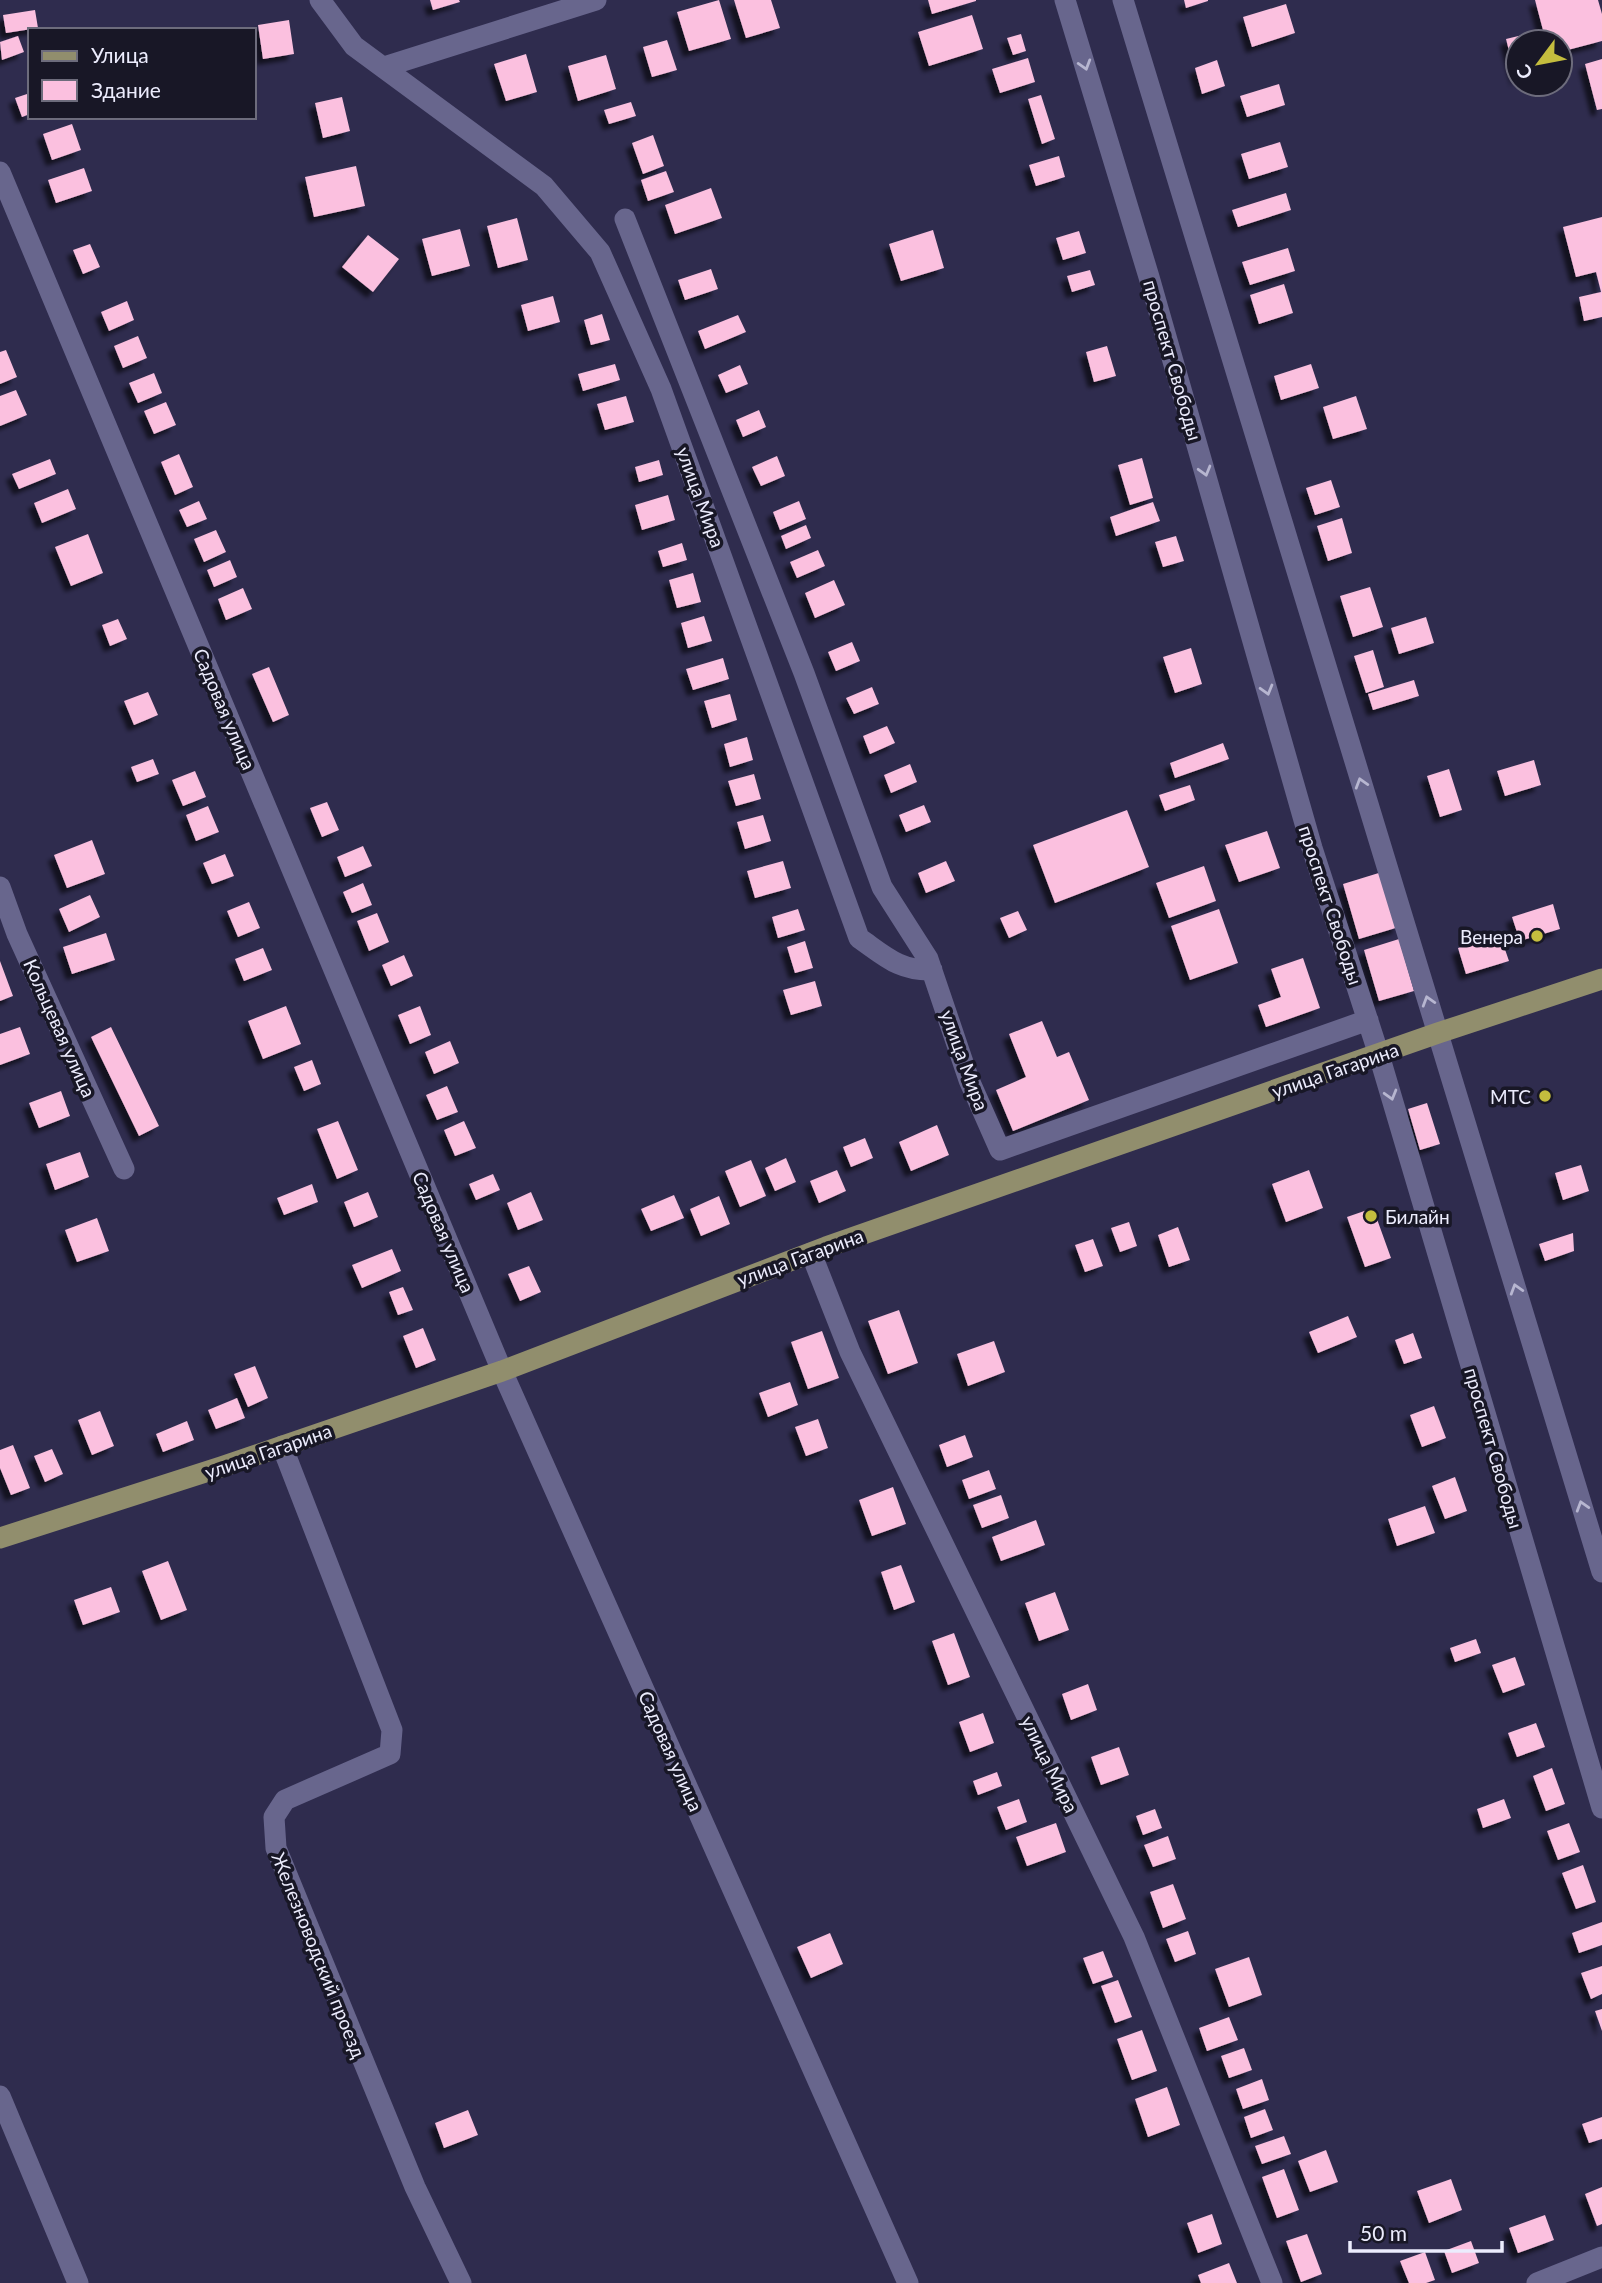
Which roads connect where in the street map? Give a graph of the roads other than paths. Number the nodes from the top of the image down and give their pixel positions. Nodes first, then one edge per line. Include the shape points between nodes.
1 (320, 0) edge
2 (596, 0) edge
3 (1065, 0) edge
4 (1123, 0) edge
5 (384, 67) junction
6 (0, 172) edge
7 (625, 219) dead end
8 (0, 887) edge
9 (932, 970) junction
10 (1602, 979) edge
11 (1368, 1020) junction
12 (1438, 1033) junction
13 (1379, 1055) junction
14 (124, 1169) dead end
15 (811, 1253) junction
16 (502, 1371) junction
17 (282, 1446) junction
18 (0, 1538) edge
19 (1602, 1572) edge
20 (1602, 1808) edge
21 (0, 2096) edge
22 (1602, 2257) edge
23 (78, 2283) edge
24 (461, 2283) edge
25 (908, 2283) edge
26 (1272, 2283) edge
27 (1537, 2283) edge

1 - 5 street, улица Мира via 354,46
2 - 5 street
3 -> 11 street, проспект Свободы via 1312,848
12 -> 4 street
5 - 9 street, улица Мира via 544,186 600,252 661,389 859,938 912,971
6 - 16 street, Садовая улица
7 - 9 street, улица Мира via 804,673 882,887
8 - 14 street, Кольцевая улица
9 - 11 street, улица Мира via 1000,1150
10 - 12 main road, улица Гагарина
11 - 13 street, проспект Свободы
12 - 13 main road, улица Гагарина
19 -> 12 street
13 - 15 main road, улица Гагарина
13 -> 20 street, проспект Свободы
15 - 16 main road, улица Гагарина
15 - 26 street, улица Мира via 850,1352 1134,1937
16 - 17 main road, улица Гагарина
16 - 25 street, Садовая улица
17 - 18 main road, улица Гагарина
17 - 24 street, Железноводский проезд via 392,1730 390,1754 285,1800 274,1817 276,1848 415,2187
21 - 23 street
22 - 27 street

